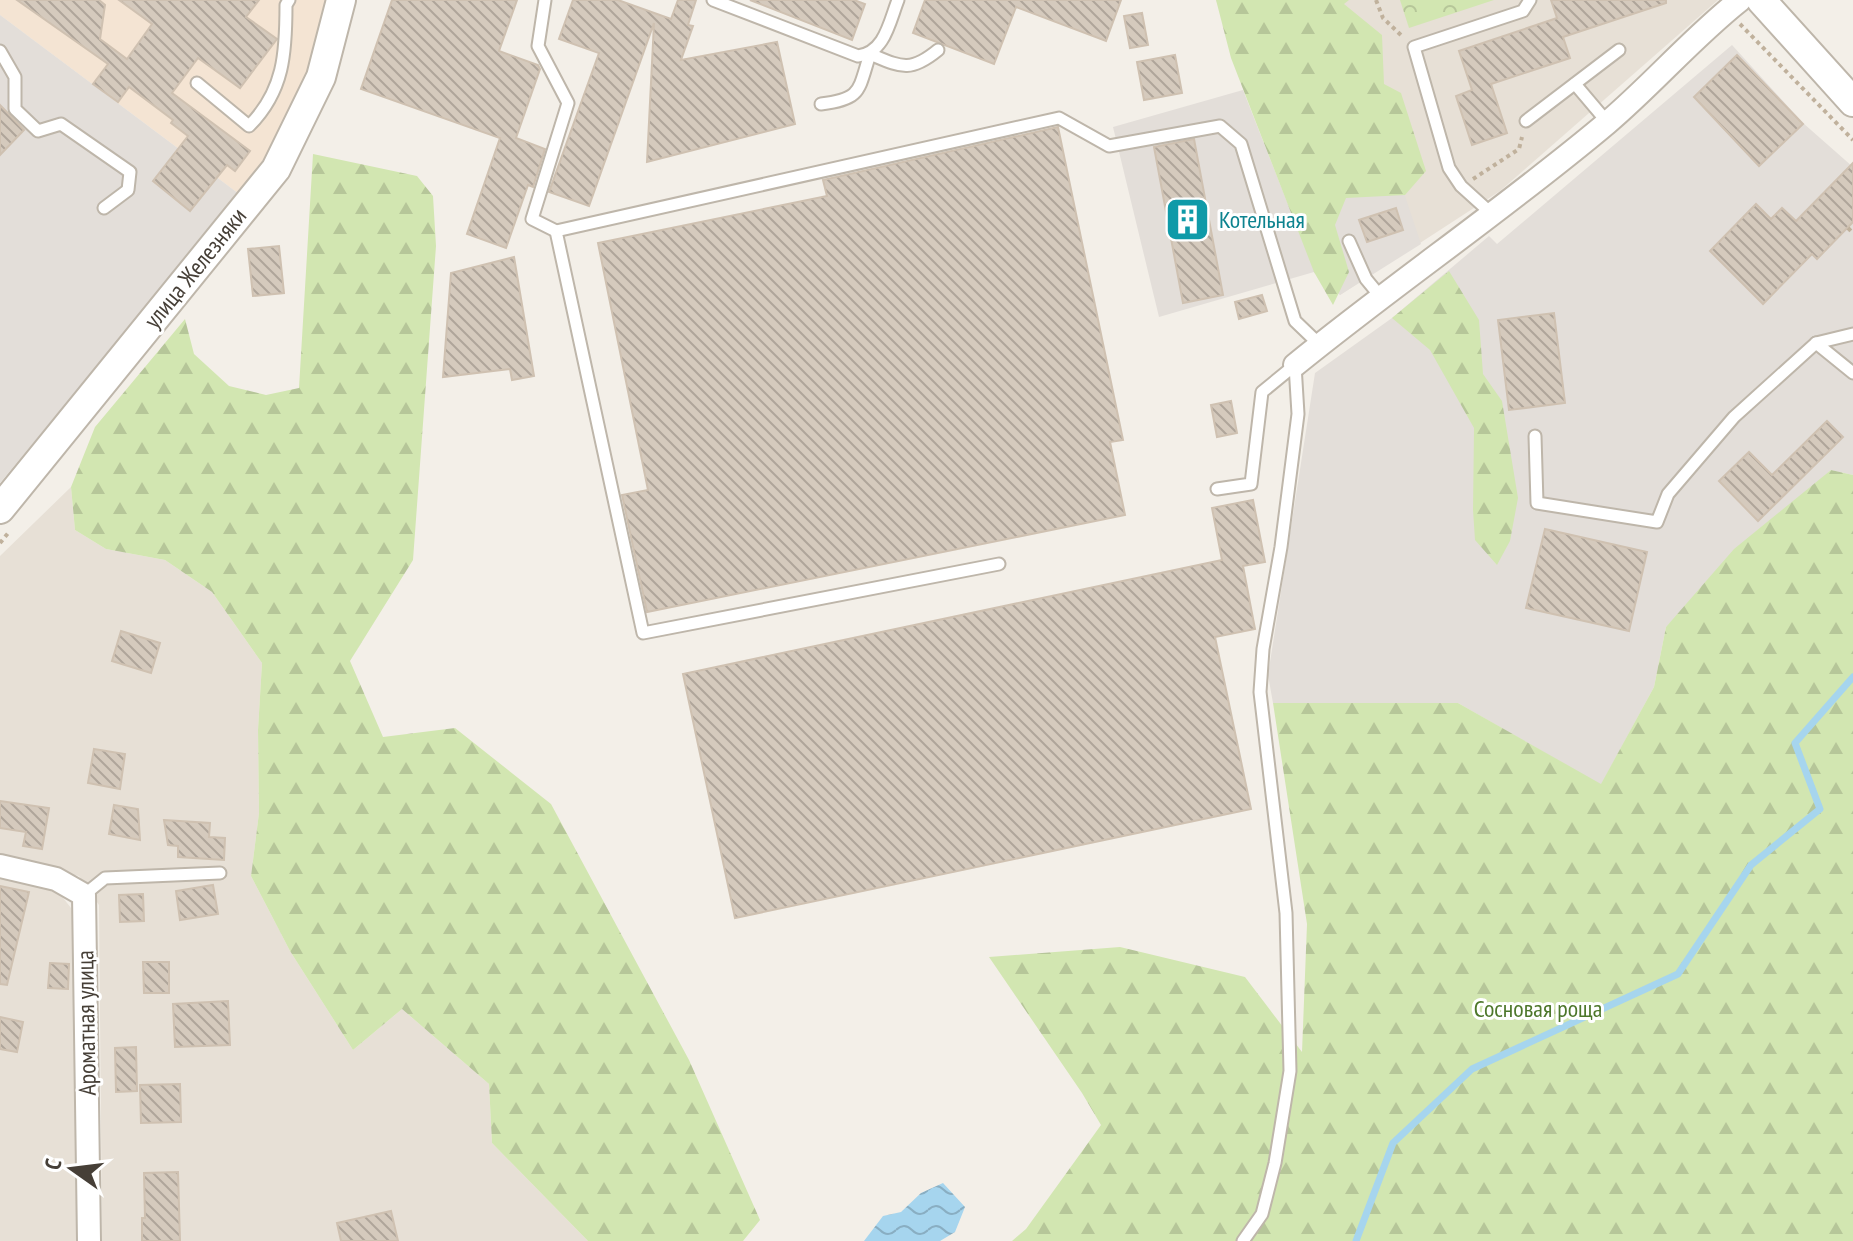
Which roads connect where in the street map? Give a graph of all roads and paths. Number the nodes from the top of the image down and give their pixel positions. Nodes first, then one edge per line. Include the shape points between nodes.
1 (289, 0) edge
2 (341, 0) edge
3 (545, 0) edge
4 (713, 0) edge
5 (898, 0) edge
6 (1376, 0) edge
7 (1530, 0) edge
8 (1761, 0) edge
9 (1734, 5) edge
10 (1414, 47) junction
11 (938, 50) dead end
12 (1619, 50) dead end
13 (0, 51) edge
14 (870, 54) junction
15 (197, 83) dead end
16 (1575, 84) junction
17 (1853, 102) edge
18 (821, 104) dead end
19 (1526, 121) joint
20 (1608, 123) junction
21 (1853, 140) edge
22 (1461, 186) junction
23 (104, 208) dead end
24 (1492, 214) junction
25 (1848, 228) dead end
26 (556, 231) junction
27 (1853, 233) edge
28 (1349, 241) dead end
29 (1380, 296) junction
30 (1853, 334) edge
31 (1816, 343) junction
32 (1320, 345) junction
33 (1295, 365) junction
34 (1853, 373) edge
35 (1535, 436) dead end
36 (1217, 489) dead end
37 (0, 509) edge
38 (999, 564) dead end
39 (0, 866) edge
40 (220, 873) dead end
41 (84, 895) junction
42 (89, 1241) edge
43 (1243, 1241) edge

1 - 15 lane via 286,51 277,83 264,112 249,126
2 - 37 street, улица Железняки via 321,77 276,169
3 - 26 lane via 538,46 568,103 532,219
4 - 14 lane via 858,56
5 - 14 lane via 881,44
6 - 10 path via 1383,18
7 - 10 lane via 1523,11
8 - 17 street
9 - 20 street
9 - 21 path
10 - 22 lane via 1449,168
11 - 14 lane via 922,63 901,67
12 - 16 lane
13 - 23 lane via 15,77 15,109 38,131 61,124 130,172 128,190
14 - 18 lane via 859,90 846,101
16 - 19 lane
16 - 20 lane
19 - 22 path via 1519,149
20 - 24 street
22 - 24 lane
24 - 29 street
25 - 27 path
26 - 32 lane via 1059,118 1109,146 1220,126 1241,144 1295,321
26 - 38 lane via 643,633
28 - 29 lane
29 - 32 street
30 - 31 lane
31 - 34 lane
31 - 35 lane via 1734,417 1668,494 1657,522 1537,503
32 - 33 street
33 - 36 lane via 1262,392 1251,484
33 - 43 lane via 1298,414 1260,692 1286,913 1290,1071 1262,1214
39 - 41 street via 56,879
40 - 41 lane via 105,878
41 - 42 street, Ароматная улица

